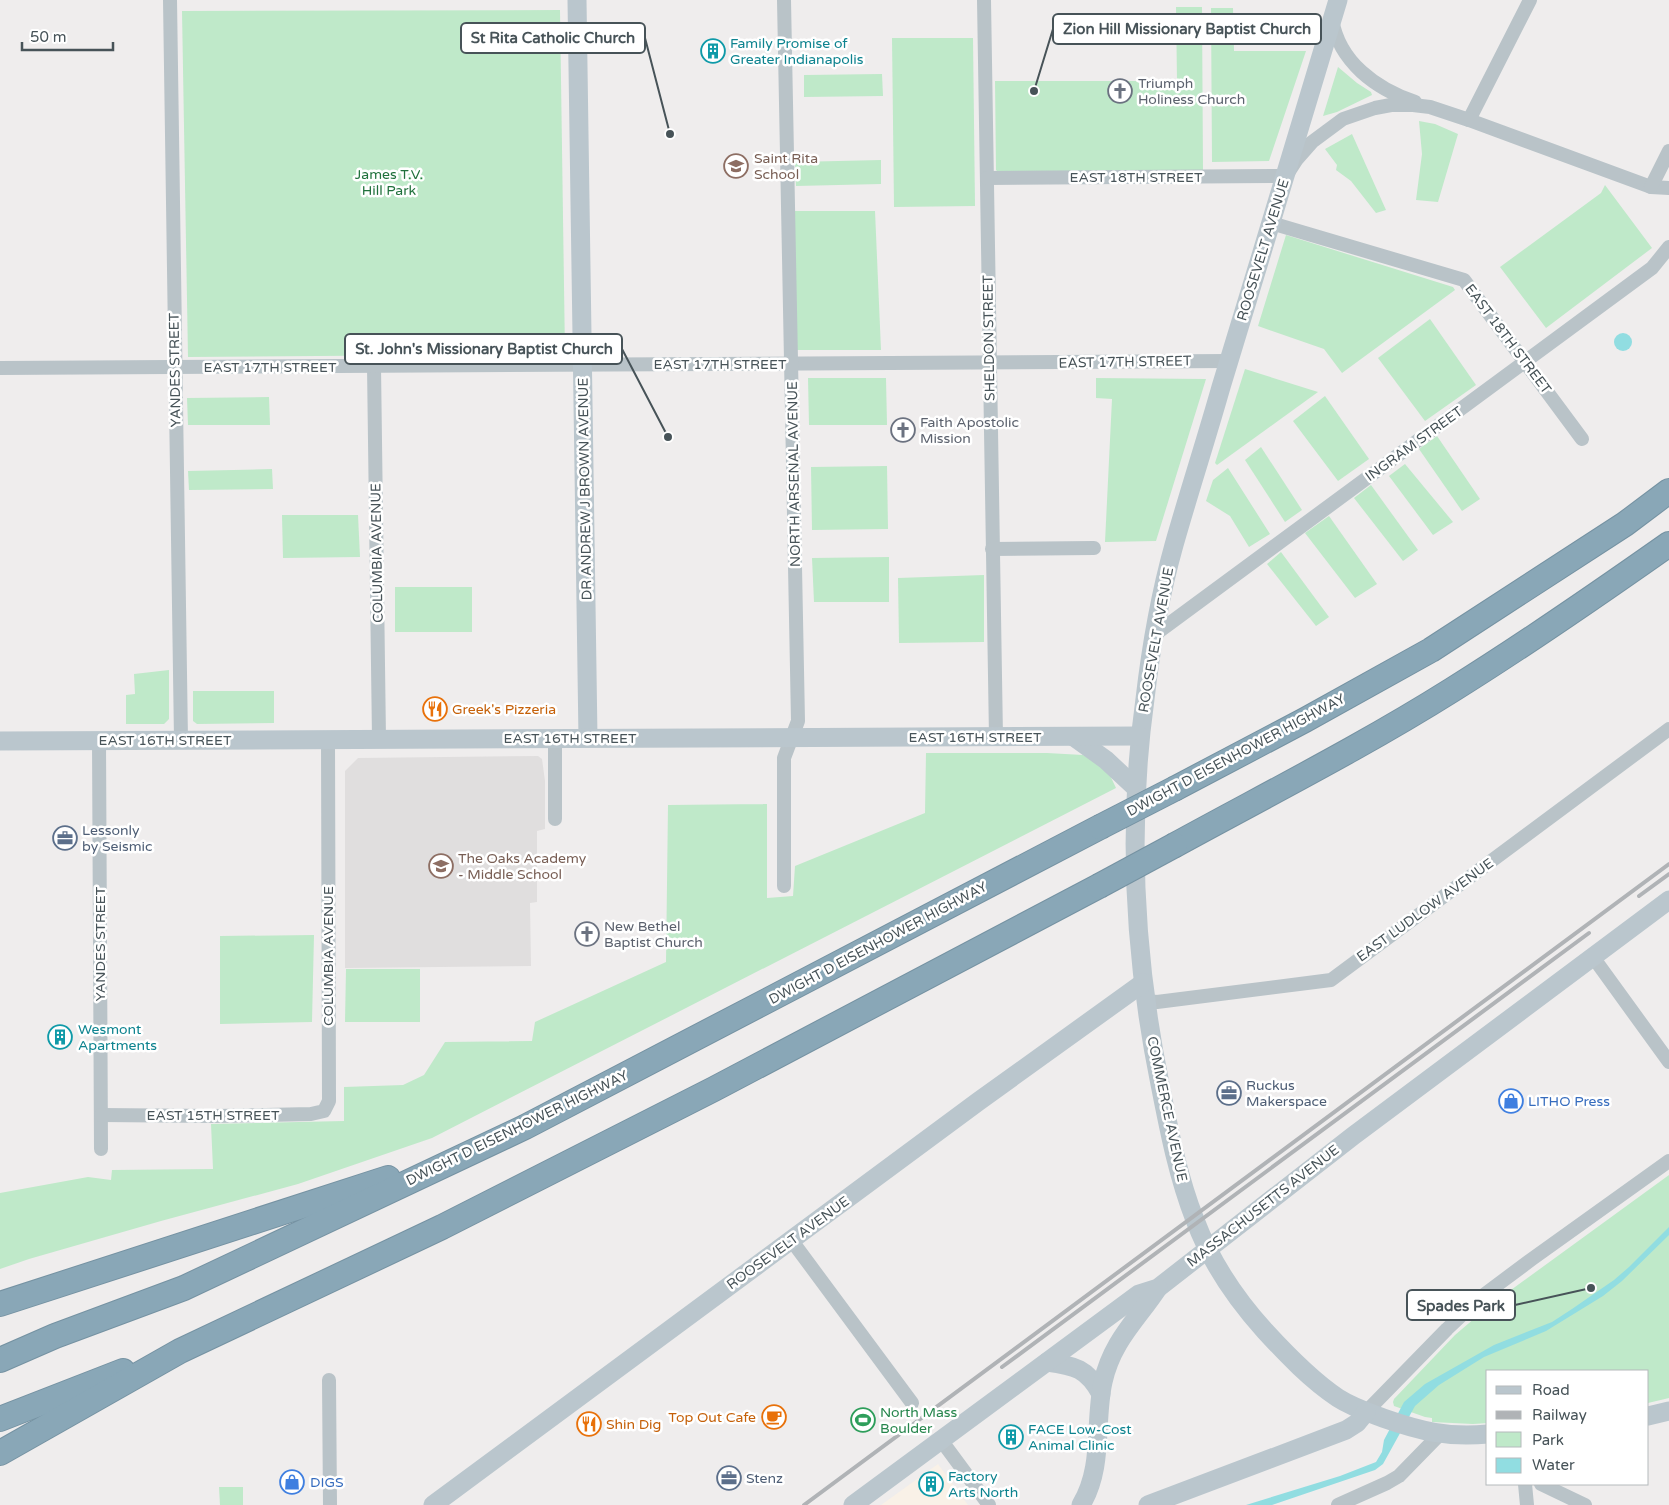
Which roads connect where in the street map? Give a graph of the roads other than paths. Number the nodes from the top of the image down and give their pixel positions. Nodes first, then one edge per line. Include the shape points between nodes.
1 (170, 0) edge
2 (577, 0) edge
3 (784, 0) edge
4 (984, 0) edge
5 (1338, 0) edge
6 (1530, 0) edge
7 (1332, 18) junction
8 (1430, 107) junction
9 (1469, 120) junction
10 (1669, 151) edge
11 (1286, 176) junction
12 (987, 178) junction
13 (1651, 188) junction
14 (1669, 188) edge
15 (1271, 223) junction
16 (1669, 247) edge
17 (1229, 361) junction
18 (1525, 362) junction
19 (990, 363) junction
20 (792, 364) junction
21 (374, 366) junction
22 (583, 366) junction
23 (175, 367) junction
24 (0, 368) edge
25 (1582, 438) dead end
26 (1669, 491) edge
27 (1669, 544) edge
28 (992, 548) junction
29 (1094, 548) dead end
30 (1154, 635) junction
31 (1669, 729) edge
32 (996, 736) junction
33 (1074, 736) junction
34 (1140, 736) junction
35 (555, 738) junction
36 (588, 738) junction
37 (790, 738) junction
38 (379, 739) junction
39 (99, 740) junction
40 (181, 740) junction
41 (328, 740) junction
42 (0, 741) edge
43 (1136, 788) junction
44 (555, 819) dead end
45 (784, 886) dead end
46 (1669, 900) edge
47 (1593, 957) junction
48 (1143, 982) junction
49 (1146, 1001) junction
50 (1669, 1062) edge
51 (324, 1111) joint
52 (101, 1116) junction
53 (525, 1127) junction
54 (101, 1149) dead end
55 (1669, 1161) edge
56 (792, 1241) junction
57 (1209, 1249) junction
58 (1158, 1288) junction
59 (0, 1304) edge
60 (55, 1336) junction
61 (201, 1340) junction
62 (0, 1352) edge
63 (0, 1360) edge
64 (1047, 1362) junction
65 (329, 1380) dead end
66 (1101, 1394) junction
67 (912, 1403) dead end
68 (1669, 1411) edge
69 (1366, 1412) junction
70 (1649, 1416) edge
71 (0, 1418) edge
72 (1432, 1433) junction
73 (1486, 1434) edge
74 (940, 1440) junction
75 (0, 1453) edge
76 (1525, 1485) edge
77 (1543, 1485) edge
78 (330, 1505) edge
79 (433, 1505) edge
80 (853, 1505) edge
81 (989, 1505) edge
82 (1081, 1505) edge
83 (1148, 1505) edge
84 (1338, 1505) edge
85 (1527, 1505) edge
86 (1586, 1505) edge

1 - 23 street, YANDES STREET
2 - 22 street, DR ANDREW J BROWN AVENUE
3 - 20 street, NORTH ARSENAL AVENUE
4 - 12 street, SHELDON STREET
5 - 7 street
6 - 9 street
7 - 8 street via 1338,41 1358,68 1397,94
7 - 11 street
8 - 9 street, ROOSEVELT AVENUE
8 - 11 street, ROOSEVELT AVENUE via 1391,105 1343,120 1312,142
9 - 13 street, ROOSEVELT AVENUE
10 - 13 street
11 - 12 street, EAST 18TH STREET
11 - 15 street, ROOSEVELT AVENUE
12 - 19 street, SHELDON STREET
13 - 14 street, ROOSEVELT AVENUE
15 - 17 street, ROOSEVELT AVENUE
15 - 18 street, EAST 18TH STREET via 1464,280
16 - 18 street, INGRAM STREET via 1652,268
17 - 19 street, EAST 17TH STREET
17 - 30 street, ROOSEVELT AVENUE via 1174,547
18 - 25 street, EAST 18TH STREET
18 - 30 street, INGRAM STREET
19 - 20 street, EAST 17TH STREET
19 - 28 street, SHELDON STREET
20 - 22 street, EAST 17TH STREET
20 - 37 street, NORTH ARSENAL AVENUE via 798,721
21 - 22 street, EAST 17TH STREET
21 - 23 street, EAST 17TH STREET
21 - 38 street, COLUMBIA AVENUE
22 - 36 street, DR ANDREW J BROWN AVENUE
23 - 24 street, EAST 17TH STREET
23 - 40 street, YANDES STREET
26 - 53 highway, DWIGHT D EISENHOWER HIGHWAY, bridge via 1625,524 1431,650 1176,788
27 - 61 highway, bridge via 1452,690 1175,845 714,1089 469,1214
28 - 29 street
28 - 32 street, SHELDON STREET
30 - 34 street, ROOSEVELT AVENUE
31 - 49 street, EAST LUDLOW AVENUE via 1331,980
32 - 33 street, EAST 16TH STREET
32 - 37 street, EAST 16TH STREET
33 - 34 street, EAST 16TH STREET
33 - 43 street
34 - 43 street, COMMERCE AVENUE
35 - 36 street, EAST 16TH STREET
35 - 38 street, EAST 16TH STREET
35 - 44 street
36 - 37 street, EAST 16TH STREET
37 - 45 street, NORTH ARSENAL AVENUE via 784,758
38 - 41 street, EAST 16TH STREET
39 - 40 street, EAST 16TH STREET
39 - 42 street, EAST 16TH STREET
39 - 52 street, YANDES STREET
40 - 41 street, EAST 16TH STREET
41 - 51 street, COLUMBIA AVENUE via 329,1101
43 - 48 street, COMMERCE AVENUE via 1134,886
46 - 47 street, MASSACHUSETTS AVENUE
47 - 50 street
47 - 57 street, MASSACHUSETTS AVENUE via 1353,1136
48 - 49 street, COMMERCE AVENUE
48 - 56 street, ROOSEVELT AVENUE
49 - 57 street, COMMERCE AVENUE via 1177,1161 1196,1224
51 - 52 street, EAST 15TH STREET via 311,1114
52 - 54 street, YANDES STREET
53 - 59 highway via 398,1175
53 - 60 highway, DWIGHT D EISENHOWER HIGHWAY via 184,1288
55 - 69 street via 1481,1297
56 - 67 street
56 - 79 street, ROOSEVELT AVENUE
57 - 58 street, MASSACHUSETTS AVENUE
57 - 69 street, COMMERCE AVENUE via 1241,1302 1280,1347 1336,1397
58 - 64 street, MASSACHUSETTS AVENUE via 1139,1294
58 - 66 street via 1115,1348
60 - 62 highway
60 - 63 highway
61 - 71 highway
61 - 75 highway
64 - 66 street via 1082,1370
64 - 74 street, MASSACHUSETTS AVENUE
65 - 78 street
66 - 82 street via 1097,1457
68 - 70 street
69 - 72 street, COMMERCE AVENUE
69 - 83 street via 1346,1430
72 - 73 street, COMMERCE AVENUE
72 - 84 street via 1399,1476
74 - 80 street, MASSACHUSETTS AVENUE
74 - 81 street
76 - 85 street
77 - 86 street

